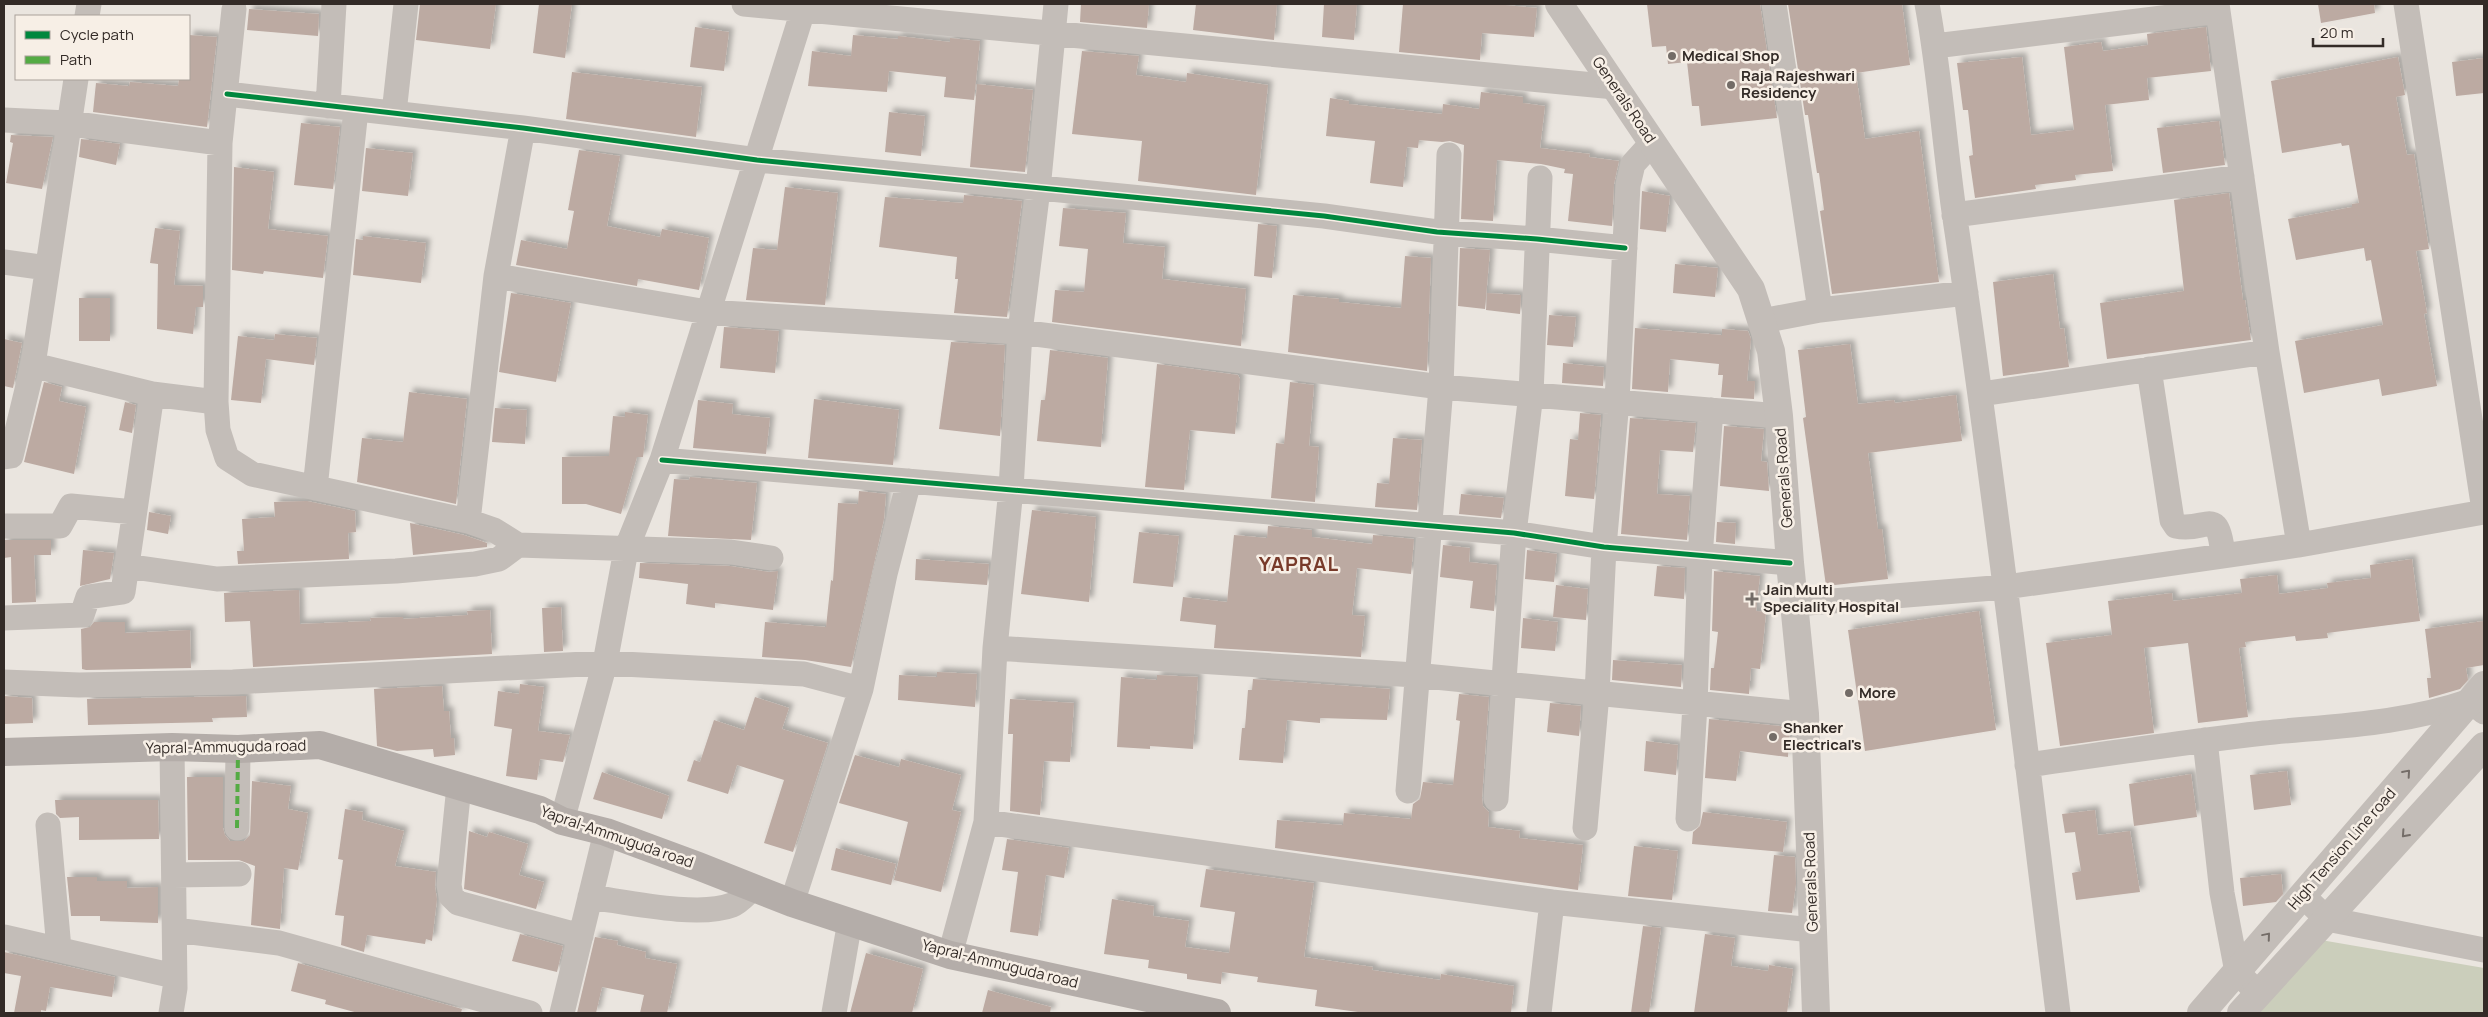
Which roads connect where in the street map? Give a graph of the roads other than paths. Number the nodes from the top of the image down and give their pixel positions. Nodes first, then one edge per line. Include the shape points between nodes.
1 (334, 4) edge
2 (406, 4) edge
3 (744, 4) edge
4 (1056, 4) edge
5 (1559, 4) edge
6 (1774, 4) edge
7 (1927, 4) edge
8 (2406, 4) edge
9 (804, 7) edge
10 (2218, 7) edge
11 (234, 9) dead end
12 (1054, 32) junction
13 (1935, 46) junction
14 (76, 80) edge
15 (1615, 87) junction
16 (227, 94) junction
17 (328, 106) junction
18 (356, 110) junction
19 (394, 114) junction
20 (4, 120) edge
21 (68, 123) junction
22 (523, 128) junction
23 (1653, 142) junction
24 (220, 143) junction
25 (1448, 155) dead end
26 (757, 160) junction
27 (2242, 177) junction
28 (1540, 178) dead end
29 (1038, 189) junction
30 (1954, 215) junction
31 (1444, 232) junction
32 (1537, 239) junction
33 (1625, 248) junction
34 (4, 262) edge
35 (47, 268) junction
36 (496, 276) junction
37 (1966, 293) junction
38 (1820, 310) junction
39 (707, 312) junction
40 (1762, 321) junction
41 (1020, 332) junction
42 (2267, 352) junction
43 (33, 365) junction
44 (2220, 376) dead end
45 (2151, 378) junction
46 (1441, 387) junction
47 (152, 394) junction
48 (1531, 394) junction
49 (1981, 394) junction
50 (1617, 401) junction
51 (216, 402) junction
52 (1711, 410) junction
53 (1779, 416) junction
54 (4, 456) edge
55 (662, 460) junction
56 (909, 481) junction
57 (315, 488) junction
58 (1011, 489) junction
59 (2484, 511) edge
60 (134, 512) junction
61 (468, 521) junction
62 (4, 526) edge
63 (1428, 527) junction
64 (1514, 533) junction
65 (518, 545) junction
66 (2299, 545) junction
67 (1604, 547) junction
68 (626, 550) junction
69 (2223, 556) junction
70 (1700, 557) junction
71 (771, 558) dead end
72 (1790, 563) junction
73 (126, 566) junction
74 (2006, 587) junction
75 (1796, 604) junction
76 (4, 618) edge
77 (995, 648) junction
78 (605, 663) junction
79 (1415, 676) junction
80 (4, 682) edge
81 (1503, 685) junction
82 (861, 689) junction
83 (1597, 694) junction
84 (2479, 699) edge
85 (1696, 705) junction
86 (1805, 714) junction
87 (2205, 740) junction
88 (2484, 746) edge
89 (172, 747) junction
90 (238, 749) junction
91 (4, 752) edge
92 (2028, 765) junction
93 (458, 786) junction
94 (1408, 791) dead end
95 (1496, 799) dead end
96 (1688, 820) dead end
97 (562, 821) junction
98 (986, 822) junction
99 (48, 825) dead end
100 (237, 828) dead end
101 (1585, 828) dead end
102 (606, 832) junction
103 (239, 874) dead end
104 (174, 875) junction
105 (754, 888) junction
106 (2302, 895) junction
107 (590, 897) junction
108 (1552, 902) junction
109 (792, 903) junction
110 (2327, 920) junction
111 (850, 921) junction
112 (175, 930) junction
113 (1812, 930) junction
114 (581, 936) junction
115 (4, 937) edge
116 (59, 949) junction
117 (2484, 950) edge
118 (950, 955) junction
119 (2238, 972) junction
120 (174, 976) junction
121 (2250, 1004) edge
122 (171, 1013) edge
123 (530, 1013) edge
124 (562, 1013) edge
125 (834, 1013) edge
126 (1217, 1013) edge
127 (1539, 1013) edge
128 (1816, 1013) edge
129 (2058, 1013) edge
130 (2201, 1013) edge

1 - 17 street
2 - 19 street
3 - 9 street
4 - 12 street
5 - 15 street, Generals Road
6 - 38 street
7 - 13 street
8 - 59 street
9 - 12 street
9 - 26 street
10 - 13 street
10 - 27 street
11 - 16 street
12 - 15 street
12 - 29 street
13 - 30 street
14 - 21 street
15 - 23 street, Generals Road
16 - 17 street
16 - 24 street
17 - 18 street
18 - 19 street
18 - 57 street
19 - 22 street
20 - 21 street
21 - 24 street
21 - 35 street
22 - 26 street
22 - 36 street
23 - 33 street via 1633,164 1630,174
23 - 40 street, Generals Road via 1751,289
24 - 51 street
25 - 31 street
26 - 29 street
26 - 39 street
27 - 30 street
27 - 42 street
28 - 32 street
29 - 31 street via 1324,216
29 - 41 street
30 - 37 street
31 - 32 street
31 - 46 street
32 - 33 street
32 - 48 street
33 - 50 street
34 - 35 street
35 - 43 street
36 - 39 street
36 - 61 street
37 - 38 street
37 - 49 street
38 - 40 street
39 - 41 street
39 - 55 street
40 - 53 street, Generals Road via 1771,351
41 - 46 street
41 - 58 street
42 - 45 street
42 - 66 street
43 - 47 street
43 - 54 street via 11,456
44 - 45 street
45 - 49 street
45 - 69 street via 2172,520 2182,528 2208,523 2215,525 2221,532
46 - 48 street
46 - 63 street
47 - 51 street
47 - 60 street
48 - 50 street
48 - 64 street
49 - 74 street
50 - 52 street
50 - 67 street
51 - 57 street via 218,430 227,458 252,474
52 - 53 street
52 - 70 street
53 - 72 street, Generals Road
55 - 56 street
55 - 68 street
56 - 58 street
56 - 82 street
57 - 61 street
58 - 63 street
58 - 77 street
59 - 66 street
60 - 62 street via 71,506 60,526
60 - 73 street
61 - 65 street via 494,530
63 - 64 street
63 - 79 street
64 - 67 street
64 - 81 street
65 - 68 street
65 - 73 street via 499,559 396,571 217,579
66 - 69 street
67 - 70 street
67 - 83 street
68 - 71 street via 731,552
68 - 78 street
69 - 74 street
70 - 72 street
70 - 85 street
72 - 75 street, Generals Road
73 - 76 street via 123,592 88,597 82,615
74 - 75 street
74 - 92 street
75 - 86 street, Generals Road
77 - 79 street
77 - 98 street
78 - 80 street via 233,682 79,685
78 - 82 street via 804,674
78 - 97 street
79 - 81 street
79 - 94 street
81 - 83 street
81 - 95 street
82 - 109 street
83 - 85 street
83 - 101 street
84 - 87 street via 2400,719
106 -> 84 street, High Tension Line road
85 - 86 street
85 - 96 street
86 - 113 street, Generals Road
87 - 92 street
87 - 119 street via 2222,894
88 -> 110 street
89 - 90 main road, Yapral-Ammuguda road
89 - 91 main road, Yapral-Ammuguda road
89 - 104 street
90 - 93 main road, Yapral-Ammuguda road via 320,745
90 - 100 street
92 - 129 street
93 - 97 main road, Yapral-Ammuguda road via 540,810
93 - 114 street via 449,885 451,896 458,903
97 - 102 main road, Yapral-Ammuguda road
98 - 108 street
98 - 118 street
99 - 116 street
102 - 105 main road, Yapral-Ammuguda road
102 - 107 street
103 - 104 street
104 - 112 street
105 - 107 street via 734,904 713,910
105 - 109 main road, Yapral-Ammuguda road
106 - 110 street
119 -> 106 street, High Tension Line road
107 - 114 street
108 - 113 street
108 - 127 street
109 - 111 main road, Yapral-Ammuguda road
110 - 117 street
110 - 121 street
111 - 118 main road, Yapral-Ammuguda road
111 - 125 street
112 - 120 street
112 - 123 street via 279,943
113 - 128 street, Generals Road
114 - 124 street
115 - 116 street
116 - 120 street
118 - 126 main road, Yapral-Ammuguda road
119 - 121 street
119 - 130 street, High Tension Line road
120 - 122 street

